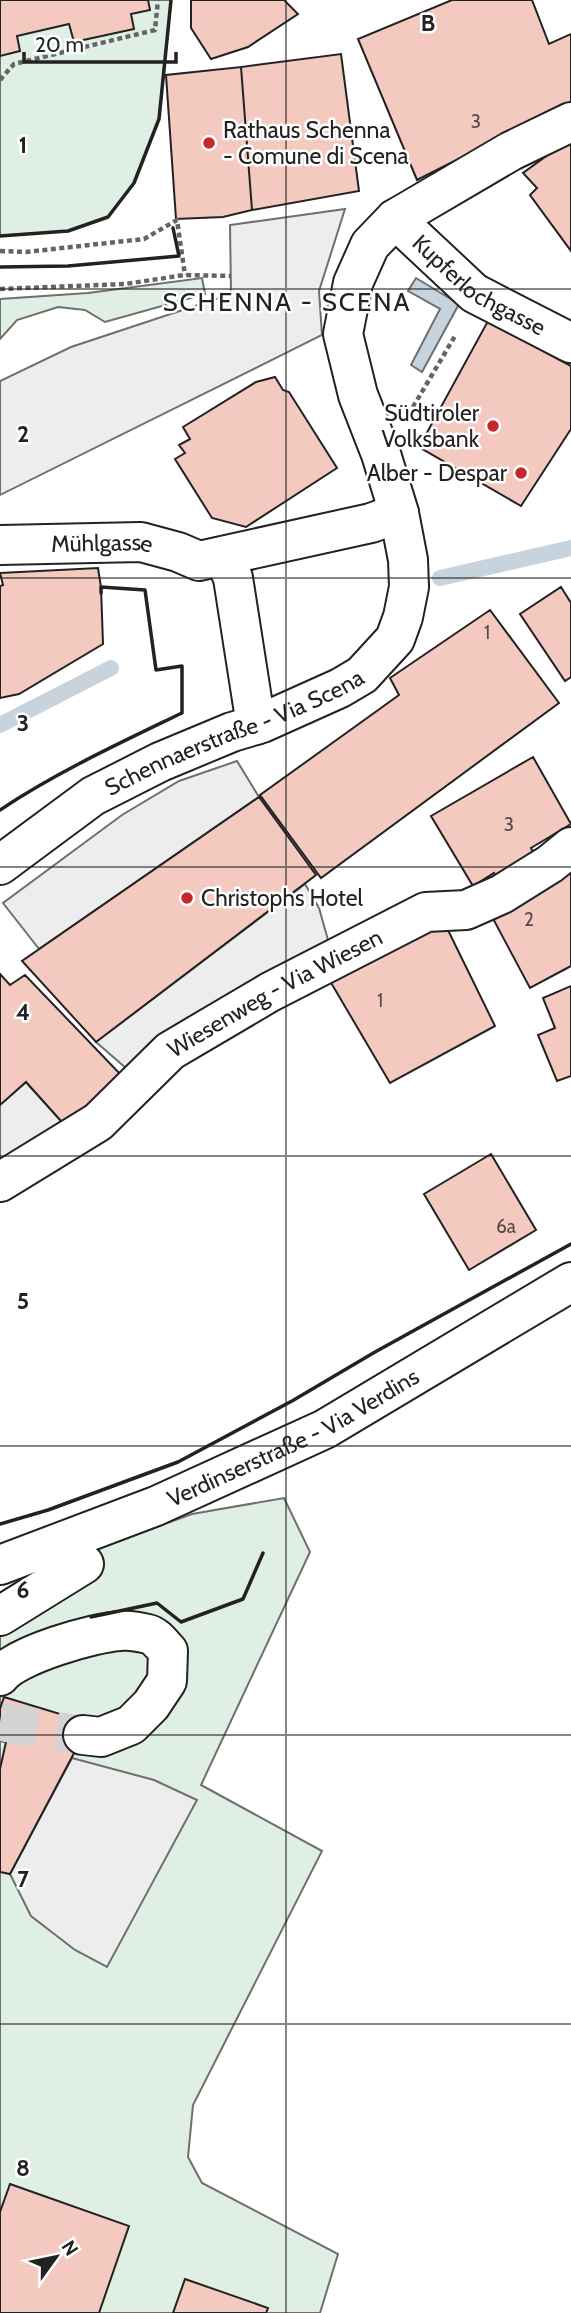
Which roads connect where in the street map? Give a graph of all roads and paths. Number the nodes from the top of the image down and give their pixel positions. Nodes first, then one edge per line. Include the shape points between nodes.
1 (158, 0) edge
2 (0, 80) edge
3 (571, 122) edge
4 (395, 219) junction
5 (0, 251) edge
6 (185, 275) junction
7 (231, 276) dead end
8 (0, 289) edge
9 (461, 325) dead end
10 (571, 343) edge
11 (428, 383) dead end
12 (399, 513) junction
13 (0, 545) edge
14 (212, 559) junction
15 (256, 724) junction
16 (571, 847) edge
17 (0, 864) edge
18 (0, 1182) edge
19 (571, 1282) edge
20 (84, 1564) dead end
21 (0, 1565) edge
22 (0, 1616) edge
23 (0, 1676) edge
24 (83, 1735) tunnel mouth

1 - 2 path via 155,30 14,64
3 - 4 street, Schennaerstraße - Via Scena via 512,150
4 - 10 street, Kupferlochgasse via 474,293
4 - 12 street, Schennaerstraße - Via Scena via 370,245 353,283 343,334 358,395
5 - 6 path via 144,239 177,220
6 - 7 path
6 - 8 path via 125,284
9 - 11 path
12 - 14 street
12 - 15 street, Schennaerstraße - Via Scena via 409,587 394,639 362,675
13 - 14 street, Mühlgasse via 141,542
14 - 15 street via 233,578
15 - 17 street, Schennaerstraße - Via Scena via 160,761 93,796
16 - 18 street, Wiesenweg - Via Wiesen via 502,894 466,910 426,912 270,992 170,1051 98,1122
19 - 21 street, Verdinserstraße - Via Verdins via 325,1429 156,1506
20 - 22 street
23 - 24 street via 24,1659 91,1636 122,1630 152,1635 169,1651 167,1681 151,1705 131,1725 101,1737

